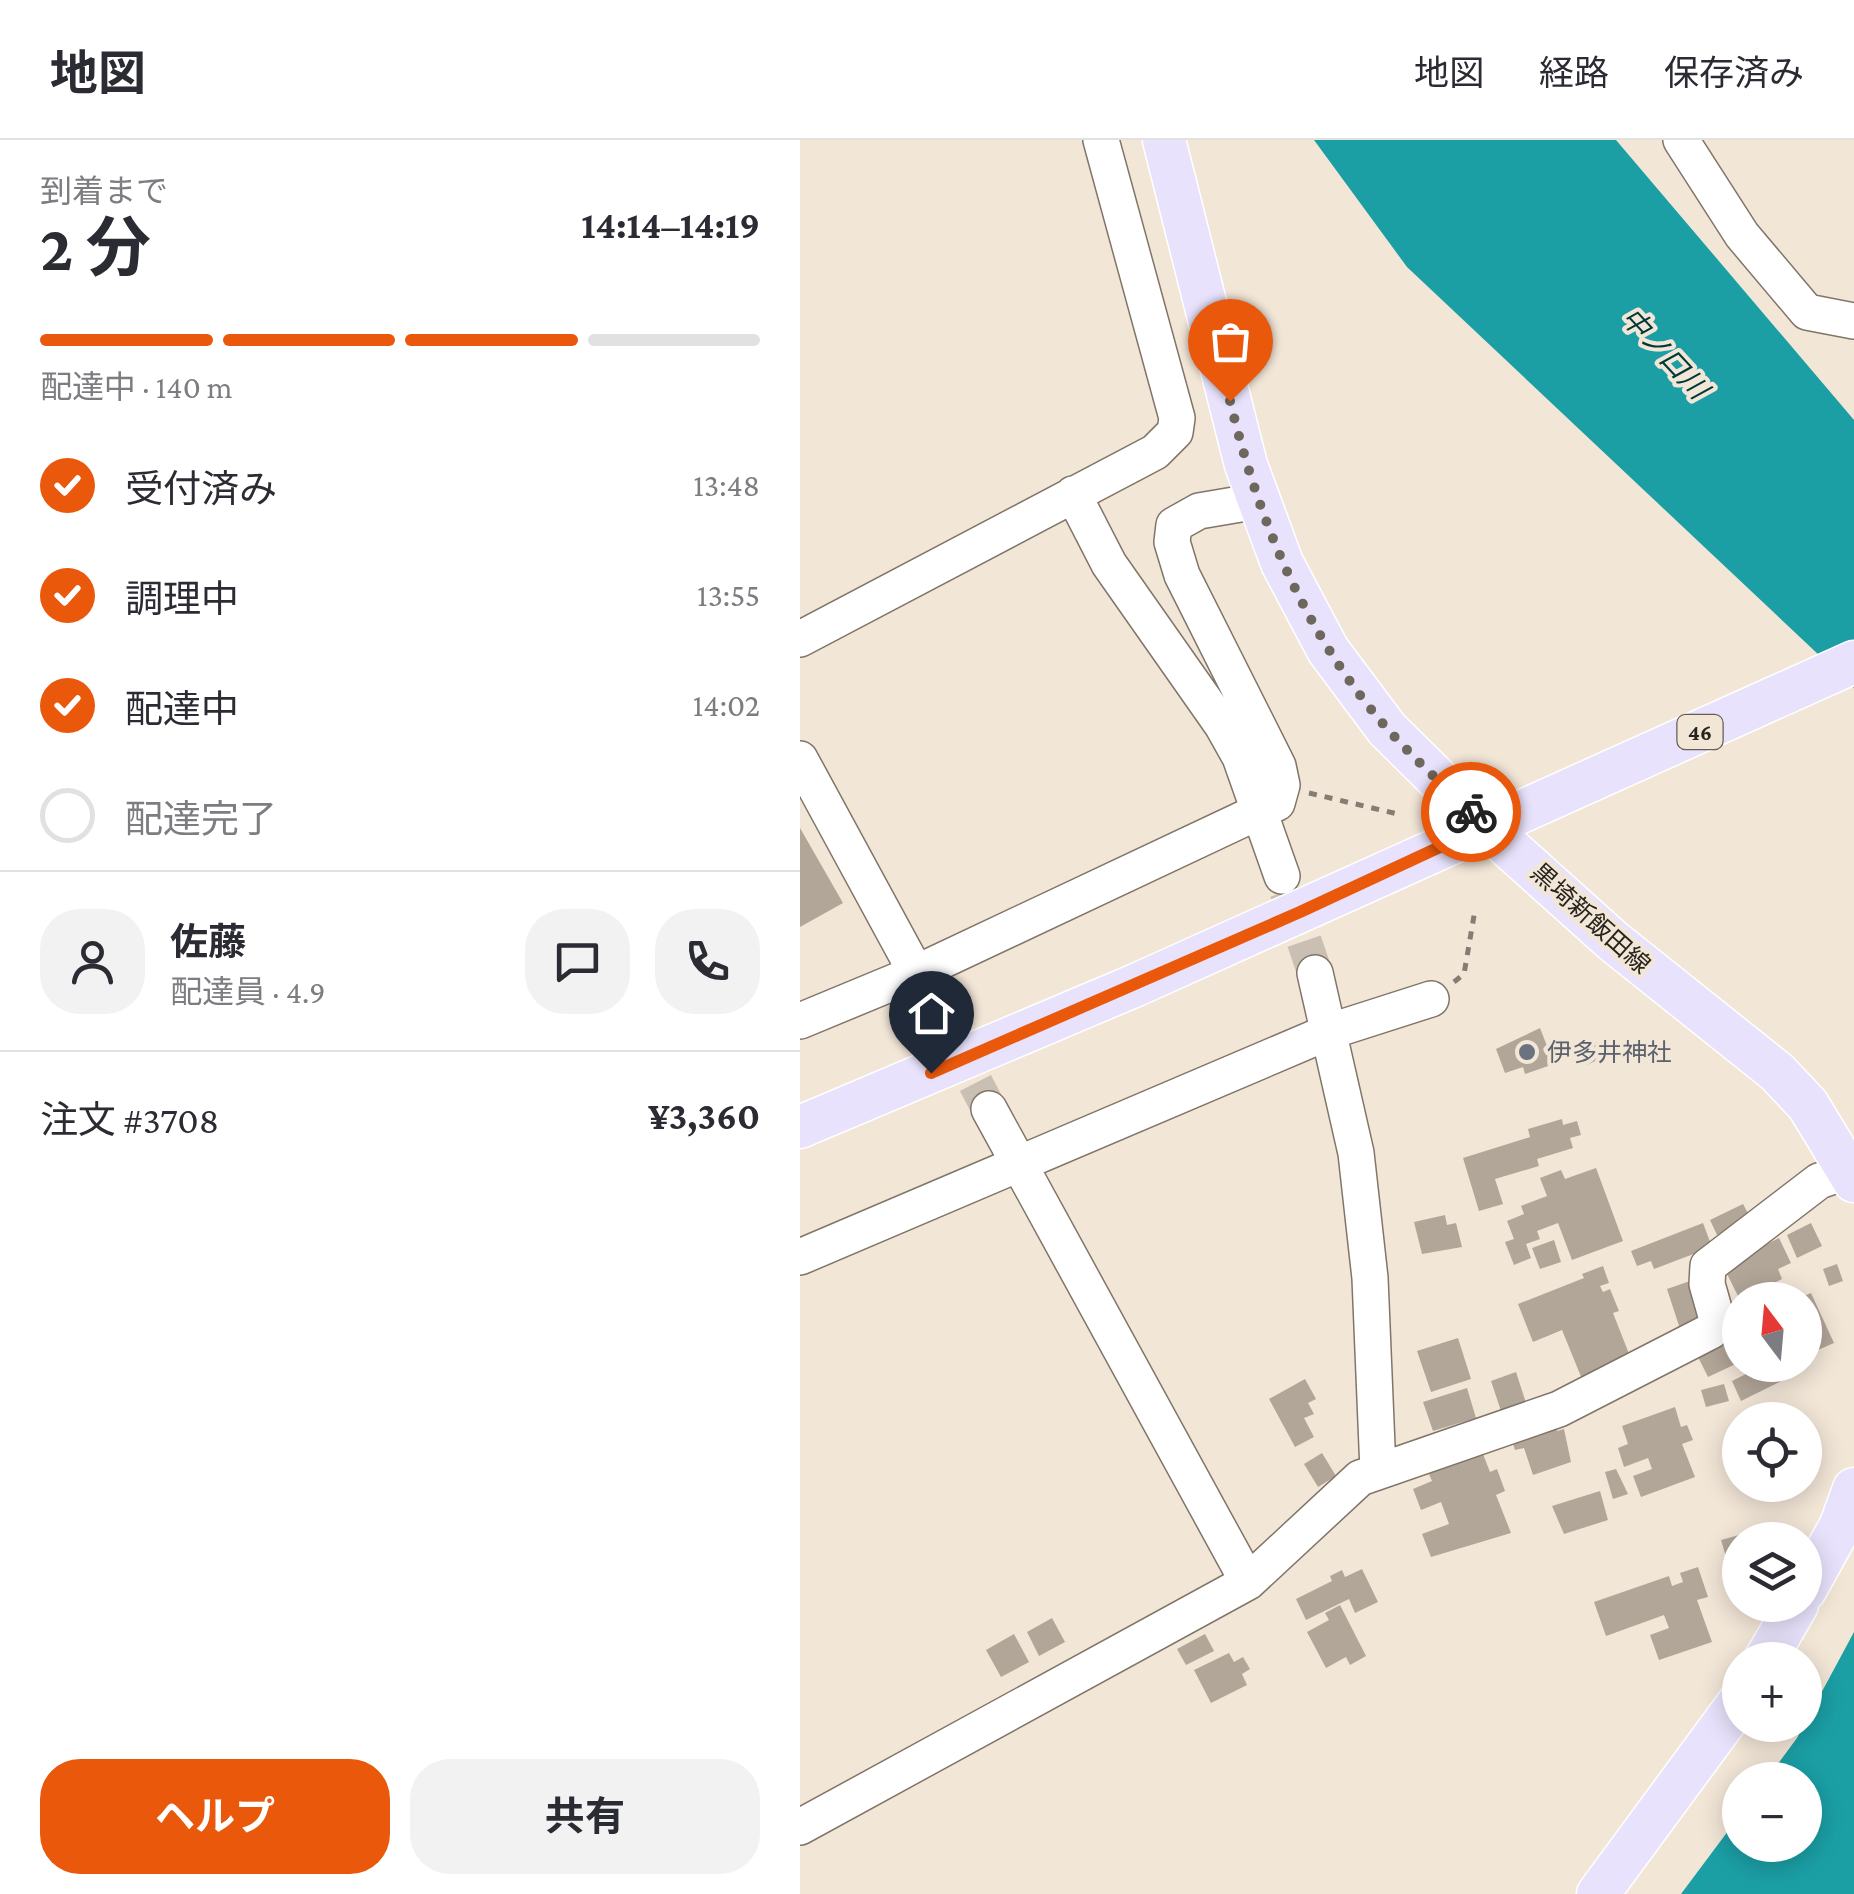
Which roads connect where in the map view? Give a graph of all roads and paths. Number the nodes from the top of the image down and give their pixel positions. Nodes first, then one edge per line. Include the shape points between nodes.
1 (1101, 140) edge
2 (1164, 140) edge
3 (1681, 140) edge
4 (1854, 321) edge
5 (1074, 494) junction
6 (1258, 501) junction
7 (800, 639) edge
8 (1854, 662) edge
9 (800, 759) edge
10 (1308, 792) dead end
11 (1260, 814) junction
12 (1402, 814) dead end
13 (1485, 826) junction
14 (1282, 876) tunnel mouth
15 (1475, 910) dead end
16 (916, 973) junction
17 (1315, 974) tunnel mouth
18 (1464, 974) dead end
19 (1431, 999) dead end
20 (800, 1021) edge
21 (945, 1026) tunnel mouth
22 (1331, 1031) junction
23 (990, 1109) tunnel mouth
24 (800, 1127) edge
25 (1019, 1161) junction
26 (1852, 1176) edge
27 (800, 1256) edge
28 (1378, 1471) junction
29 (1854, 1488) edge
30 (1822, 1559) edge
31 (1248, 1582) junction
32 (1722, 1726) edge
33 (800, 1827) edge
34 (1598, 1894) edge

1 - 5 street via 1177,418 1174,432 1155,452
2 - 6 main road, 黒埼新飯田線
3 - 4 street via 1742,236 1806,312
5 - 7 street
5 - 11 street via 1109,564 1222,725
6 - 11 street via 1184,516 1174,525 1172,542 1182,575 1278,766 1277,803
6 - 13 main road, 黒埼新飯田線 via 1305,612 1353,687
8 - 13 main road, 46
9 - 16 street
10 - 12 path
11 - 14 street
11 - 16 street
13 - 24 main road, 46 via 1152,978
13 - 26 main road, 黒埼新飯田線 via 1613,941 1777,1072 1808,1105
15 - 18 path
16 - 20 street
16 - 21 street
17 - 22 street
19 - 22 street
22 - 25 street
22 - 28 street via 1356,1152 1370,1278
23 - 25 street
25 - 27 street
25 - 31 street
26 - 28 street via 1819,1181 1708,1266 1718,1322 1711,1331 1560,1409
28 - 31 street via 1360,1478
29 - 30 main road
31 - 33 street
32 - 34 main road

